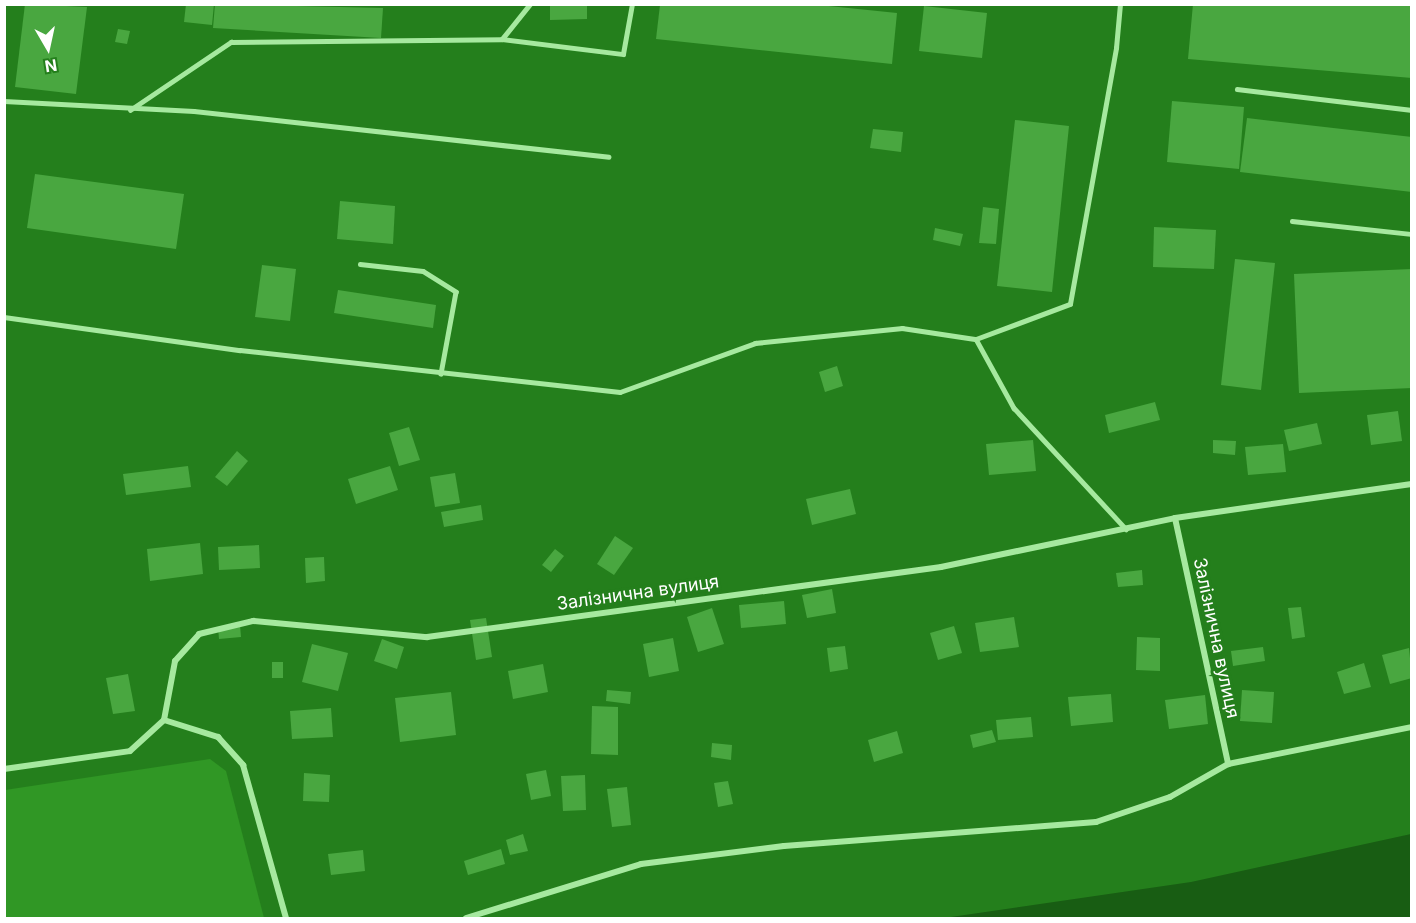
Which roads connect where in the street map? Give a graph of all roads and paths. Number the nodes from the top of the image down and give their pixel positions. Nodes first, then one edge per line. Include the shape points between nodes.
1 (530, 4) edge
2 (632, 4) edge
3 (1120, 4) edge
4 (502, 39) junction
5 (1237, 89) dead end
6 (4, 101) edge
7 (130, 110) junction
8 (1412, 110) edge
9 (608, 157) dead end
10 (1292, 221) dead end
11 (1412, 234) edge
12 (360, 264) dead end
13 (4, 317) edge
14 (976, 339) junction
15 (441, 374) junction
16 (1412, 484) edge
17 (1175, 518) junction
18 (1126, 529) junction
19 (164, 720) junction
20 (1412, 727) edge
21 (1228, 765) junction
22 (4, 769) edge
23 (286, 918) edge
24 (466, 918) edge

1 - 4 lane
2 - 4 lane via 624,54
3 - 14 lane via 1116,48 1070,304
4 - 7 lane via 231,42
5 - 8 lane
6 - 7 lane
7 - 9 lane via 194,111
10 - 11 lane
12 - 15 lane via 423,271 456,291
13 - 15 lane
14 - 15 lane via 902,328 755,343 620,392
14 - 18 lane via 1014,408
16 - 17 street, Залізнична вулиця
17 - 18 street, Залізнична вулиця
17 - 21 street, Залізнична вулиця
18 - 19 street, Залізнична вулиця via 941,567 427,637 253,621 199,634 175,661
19 - 22 street via 130,751
19 - 23 street via 218,737 243,765
20 - 21 street
21 - 24 street via 1170,797 1096,822 784,846 641,864

